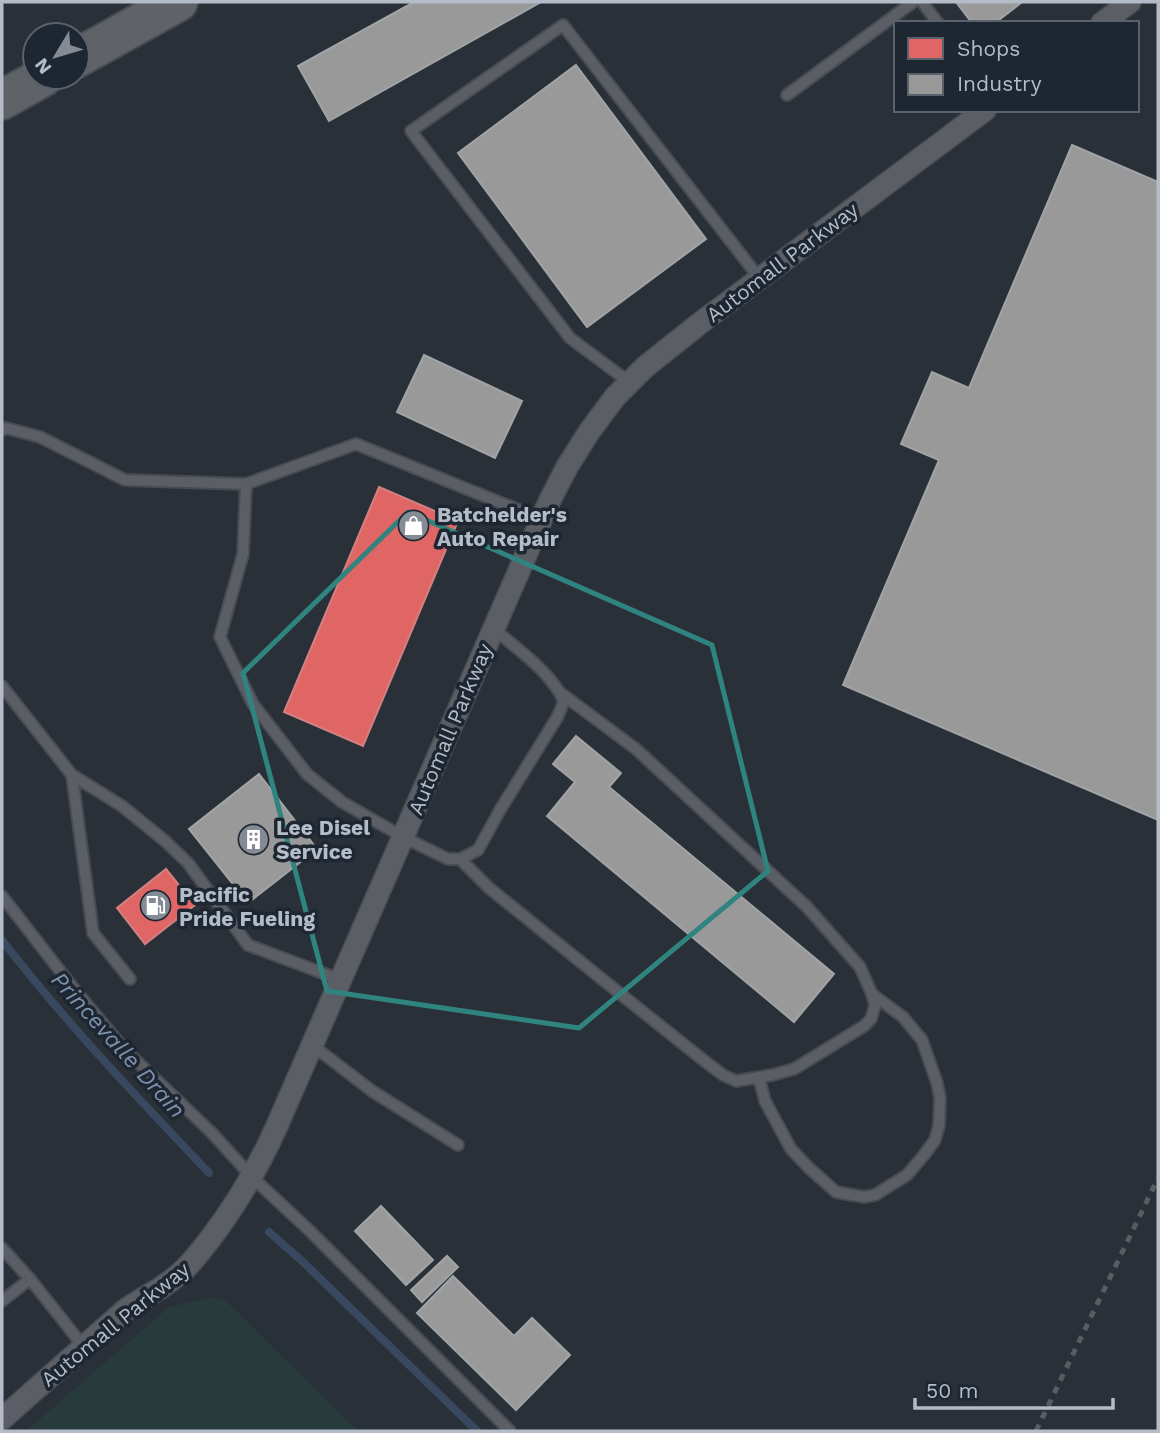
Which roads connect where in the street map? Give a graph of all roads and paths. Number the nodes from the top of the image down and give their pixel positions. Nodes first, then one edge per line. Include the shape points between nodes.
1 (178, 2) edge
2 (913, 2) edge
3 (922, 2) edge
4 (1130, 2) edge
5 (936, 21) edge
6 (1105, 21) edge
7 (91, 50) edge
8 (21, 89) edge
9 (787, 95) dead end
10 (2, 100) edge
11 (982, 112) edge
12 (760, 279) junction
13 (629, 382) junction
14 (2, 430) edge
15 (246, 484) junction
16 (541, 519) junction
17 (494, 628) junction
18 (2, 686) edge
19 (560, 692) junction
20 (72, 775) junction
21 (403, 837) junction
22 (460, 859) junction
23 (2, 896) edge
24 (130, 979) dead end
25 (341, 980) junction
26 (873, 994) junction
27 (312, 1045) junction
28 (759, 1078) junction
29 (458, 1145) dead end
30 (252, 1177) junction
31 (2, 1248) edge
32 (30, 1279) junction
33 (2, 1301) edge
34 (84, 1347) junction
35 (2, 1419) edge
36 (510, 1431) edge

1 - 7 highway
2 - 9 lane
3 - 5 lane
4 - 6 street
8 - 10 highway
11 - 12 street, Automall Parkway
12 - 13 street, Automall Parkway
12 - 13 lane via 563,25 411,131 570,338
13 - 16 street, Automall Parkway via 576,450
14 - 15 lane via 40,437 125,480
15 - 16 lane via 356,444
15 - 21 lane via 243,554 220,638 253,704 307,774 342,802
16 - 17 street, Automall Parkway
17 - 19 lane
17 - 21 street, Automall Parkway
18 - 20 lane
19 - 22 lane via 564,701 558,716 478,850
19 - 26 lane via 636,749 807,907 860,967
20 - 24 lane via 93,933
20 - 25 lane via 122,806 188,863 248,945
21 - 22 lane via 437,855
21 - 25 street, Automall Parkway
22 - 28 lane via 489,888 723,1075 736,1081
23 - 30 lane via 125,1050
25 - 27 street, Automall Parkway
26 - 28 lane via 875,1005 864,1026 794,1069
26 - 28 lane via 903,1017 922,1040 939,1090 935,1140 907,1175 875,1195 836,1192 790,1149 765,1101
27 - 29 lane via 372,1091
27 - 30 street, Automall Parkway
30 - 34 street, Automall Parkway via 185,1269 124,1311
30 - 36 lane
31 - 32 lane
32 - 33 lane
32 - 34 lane
34 - 35 street, Automall Parkway

